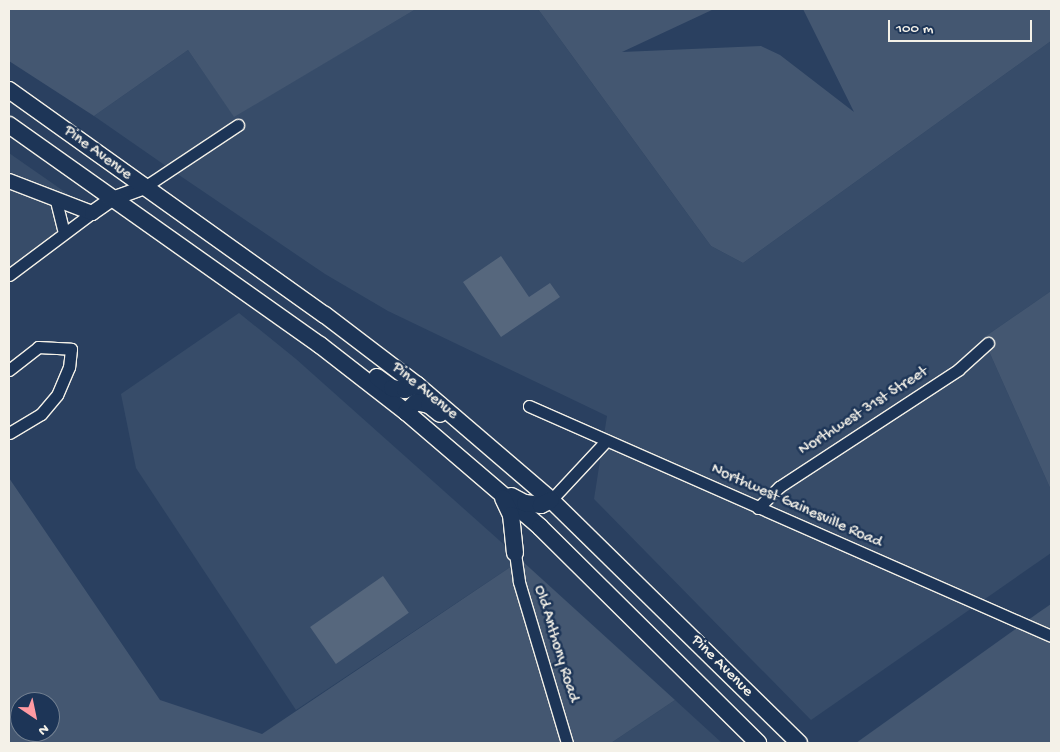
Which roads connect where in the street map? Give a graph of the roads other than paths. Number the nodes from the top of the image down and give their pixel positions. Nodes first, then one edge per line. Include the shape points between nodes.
1 (9, 90) edge
2 (238, 125) dead end
3 (11, 128) edge
4 (9, 181) edge
5 (143, 188) junction
6 (112, 199) junction
7 (56, 202) junction
8 (92, 213) junction
9 (64, 234) junction
10 (9, 276) edge
11 (279, 316) junction
12 (988, 343) dead end
13 (9, 370) edge
14 (416, 385) junction
15 (529, 406) dead end
16 (406, 412) junction
17 (9, 433) edge
18 (606, 441) junction
19 (496, 451) junction
20 (500, 491) junction
21 (551, 500) junction
22 (758, 508) junction
23 (540, 527) junction
24 (515, 553) junction
25 (1051, 636) edge
26 (567, 743) edge
27 (758, 743) edge
28 (799, 743) edge

1 - 5 highway, Pine Avenue
2 - 5 street
3 - 6 highway, Pine Avenue
4 - 7 main road
5 - 6 main road
5 - 14 highway, Pine Avenue via 325,316
6 - 8 main road
6 - 11 highway, Pine Avenue
7 - 8 main road
7 - 9 street
8 - 9 street
9 - 10 street
11 - 14 highway via 302,321 392,388 405,390
11 - 16 highway, Pine Avenue
12 - 22 street, Northwest 31st Street via 959,369 779,487
13 - 17 street via 38,347 71,349 69,367 57,395 41,414
14 - 19 highway, Pine Avenue
15 - 18 street, Northwest Gainesville Road
16 - 19 highway via 416,402 429,405 478,448
16 - 20 highway, Pine Avenue
18 - 21 street
18 - 22 street, Northwest Gainesville Road
19 - 21 highway, Pine Avenue
20 - 21 highway via 525,503 541,504
20 - 23 highway, Pine Avenue
20 - 24 highway via 512,515
21 - 28 highway, Pine Avenue
22 - 25 street, Northwest Gainesville Road
23 - 24 highway via 522,536
23 - 27 highway, Pine Avenue
24 - 26 street, Old Anthony Road via 519,582

